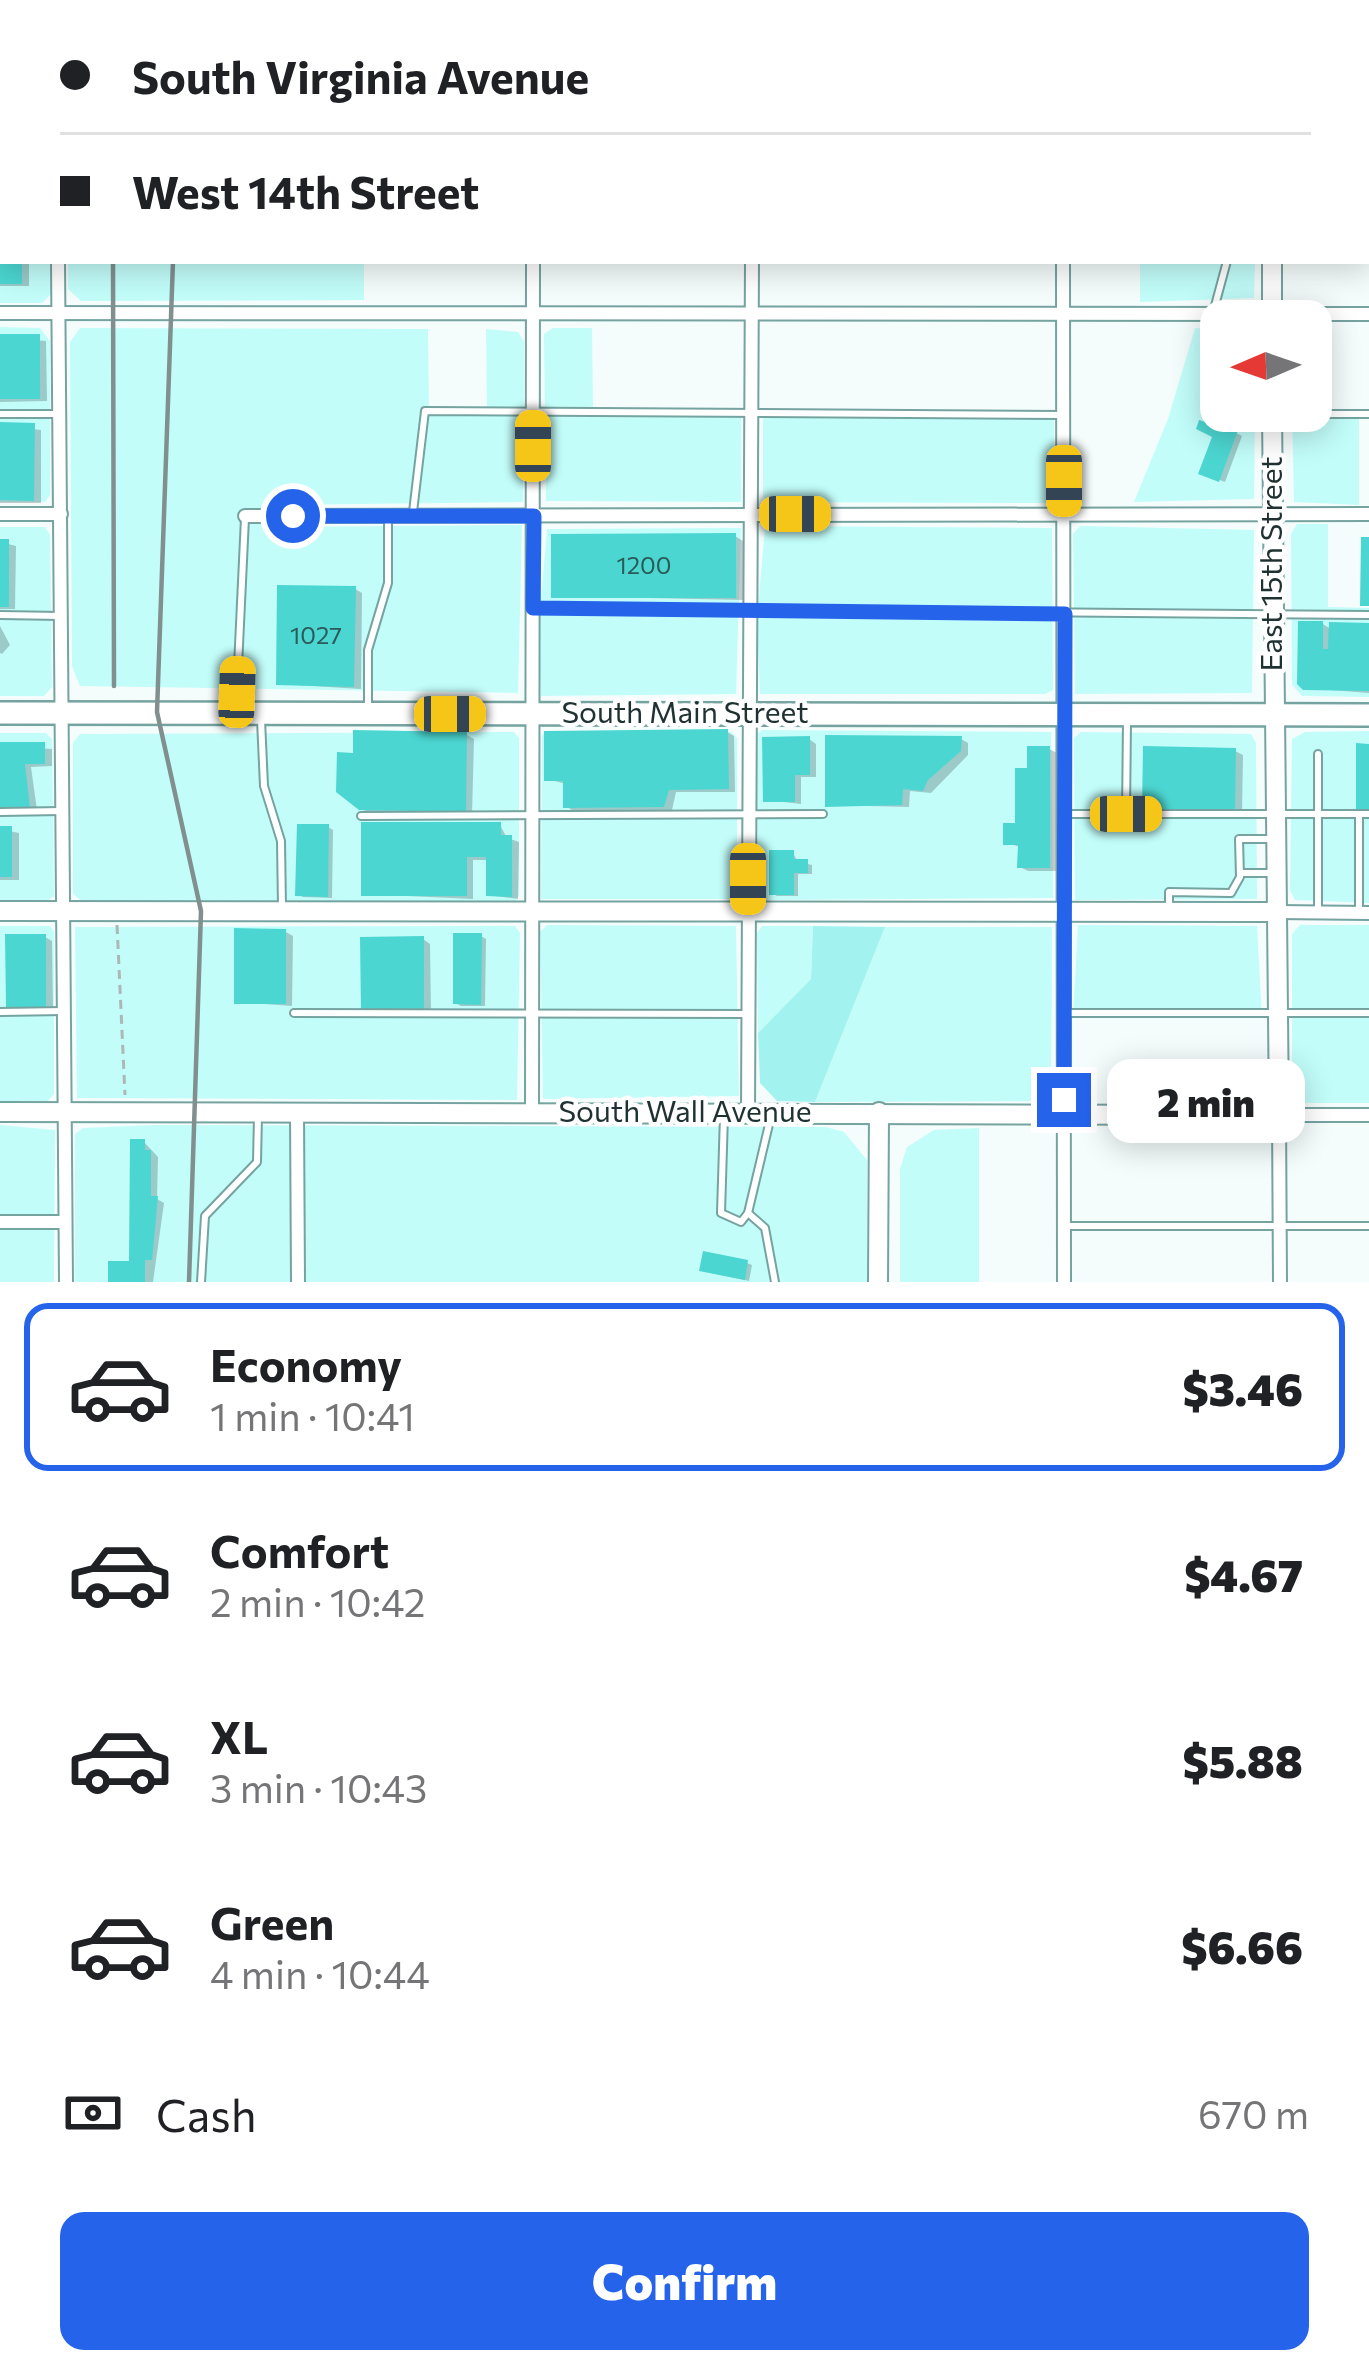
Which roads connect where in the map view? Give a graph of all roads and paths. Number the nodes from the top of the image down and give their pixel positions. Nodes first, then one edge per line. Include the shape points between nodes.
1 (58, 264) edge
2 (533, 264) edge
3 (752, 264) edge
4 (1064, 264) edge
5 (1226, 264) edge
6 (1273, 264) edge
7 (1217, 300) edge
8 (1272, 300) edge
9 (59, 313) junction
10 (0, 314) edge
11 (752, 314) junction
12 (1063, 314) junction
13 (1200, 314) edge
14 (1369, 314) edge
15 (533, 315) junction
16 (1332, 315) edge
17 (533, 412) junction
18 (751, 413) junction
19 (1332, 413) edge
20 (0, 414) edge
21 (60, 414) junction
22 (1369, 414) edge
23 (1064, 416) junction
24 (1272, 432) edge
25 (0, 514) edge
26 (61, 514) junction
27 (750, 514) junction
28 (1064, 514) junction
29 (1271, 514) junction
30 (1369, 514) edge
31 (245, 516) joint
32 (388, 516) junction
33 (412, 516) junction
34 (534, 516) junction
35 (533, 608) junction
36 (749, 610) junction
37 (1065, 614) junction
38 (0, 615) edge
39 (1369, 615) edge
40 (62, 616) junction
41 (1271, 616) junction
42 (62, 712) junction
43 (261, 712) junction
44 (0, 713) edge
45 (236, 713) junction
46 (368, 713) junction
47 (748, 713) junction
48 (1064, 713) junction
49 (533, 714) junction
50 (1127, 714) junction
51 (1369, 715) edge
52 (1272, 716) junction
53 (1318, 754) dead end
54 (63, 811) junction
55 (0, 812) edge
56 (748, 814) junction
57 (823, 814) dead end
58 (1065, 814) junction
59 (1126, 814) junction
60 (1274, 814) junction
61 (1318, 814) junction
62 (1364, 814) edge
63 (361, 816) dead end
64 (532, 817) junction
65 (1275, 839) junction
66 (1240, 872) junction
67 (1276, 873) junction
68 (1231, 902) junction
69 (0, 911) edge
70 (63, 911) junction
71 (116, 911) junction
72 (282, 911) junction
73 (532, 911) junction
74 (748, 912) junction
75 (1065, 912) junction
76 (1276, 912) junction
77 (1318, 912) junction
78 (1364, 913) edge
79 (64, 1011) junction
80 (0, 1012) edge
81 (294, 1012) dead end
82 (1278, 1012) junction
83 (532, 1013) junction
84 (1064, 1013) junction
85 (1369, 1013) edge
86 (748, 1014) junction
87 (0, 1112) edge
88 (64, 1112) junction
89 (125, 1112) junction
90 (297, 1112) junction
91 (532, 1112) junction
92 (724, 1112) junction
93 (748, 1112) junction
94 (772, 1112) junction
95 (879, 1112) junction
96 (258, 1113) junction
97 (1064, 1113) junction
98 (1279, 1115) junction
99 (1369, 1115) edge
100 (748, 1213) junction
101 (0, 1222) edge
102 (65, 1222) junction
103 (1064, 1226) junction
104 (1280, 1226) junction
105 (1369, 1226) edge
106 (65, 1282) edge
107 (201, 1282) edge
108 (298, 1282) edge
109 (775, 1282) edge
110 (878, 1282) edge
111 (1064, 1282) edge
112 (1280, 1282) edge

1 - 9 street
2 - 15 street
3 - 11 street
4 - 12 street
5 - 7 lane
6 - 8 street
9 - 10 street
9 - 15 street
9 - 21 street
11 - 12 street
11 - 15 street
11 - 18 street
12 - 13 street
12 - 23 street
14 - 16 street
15 - 17 street
17 - 18 lane
17 - 33 lane via 424,411
17 - 34 street
18 - 23 lane
18 - 27 street
19 - 22 lane
20 - 21 lane
21 - 26 street
23 - 28 street
24 - 29 street, East 15th Street
25 - 26 street
26 - 40 street
27 - 28 street
27 - 34 street
27 - 36 street
28 - 29 street
28 - 37 street
29 - 30 street
29 - 41 street, East 15th Street
31 - 32 street
31 - 45 lane
32 - 33 street
32 - 46 lane via 388,583 368,650
33 - 34 street
34 - 35 street
35 - 36 lane
35 - 49 street
36 - 37 lane
36 - 47 street
37 - 41 lane
37 - 48 street
38 - 40 lane
39 - 41 lane
40 - 42 street
41 - 52 street, East 15th Street
42 - 44 main road, South Main Street
42 - 45 main road, South Main Street
42 - 54 street
43 - 45 main road, South Main Street
43 - 46 main road, South Main Street
43 - 72 lane via 264,785 281,841
46 - 49 main road, South Main Street
47 - 48 main road, South Main Street
47 - 49 main road, South Main Street
47 - 56 street
48 - 50 main road, South Main Street
48 - 58 street
49 - 64 street
50 - 52 main road, South Main Street
50 - 59 lane
51 - 52 main road, South Main Street
52 - 60 street, East 15th Street
53 - 61 lane
54 - 55 lane
54 - 70 street
56 - 57 lane
56 - 64 lane
56 - 74 street
58 - 59 lane
58 - 75 street
59 - 60 lane
60 - 61 lane
60 - 65 street, East 15th Street
61 - 62 lane
61 - 77 lane
62 - 78 lane
63 - 64 lane
64 - 73 street
65 - 66 lane via 1239,839
65 - 67 street, East 15th Street
66 - 67 lane
66 - 68 lane
67 - 76 street, East 15th Street
68 - 75 street via 1169,912
68 - 76 street
69 - 70 street
70 - 71 street
70 - 79 street
71 - 72 street
71 - 89 path
72 - 73 street
73 - 74 street
73 - 83 street
74 - 75 street
74 - 86 street
75 - 84 street
76 - 77 street
76 - 82 street, East 15th Street
77 - 78 street
79 - 80 lane
79 - 88 street
81 - 83 lane
82 - 84 lane
82 - 85 lane
82 - 98 street, East 15th Street
83 - 86 lane
83 - 91 street
84 - 97 street
86 - 93 street
87 - 88 street, South Wall Avenue
88 - 89 street, South Wall Avenue
88 - 102 street
89 - 96 street, South Wall Avenue
90 - 91 street, South Wall Avenue
90 - 96 street, South Wall Avenue
90 - 108 street
91 - 92 street, South Wall Avenue
92 - 93 street, South Wall Avenue
92 - 100 lane via 721,1213 740,1222
93 - 94 street, South Wall Avenue
94 - 95 street, South Wall Avenue
94 - 100 lane
95 - 97 street, South Wall Avenue
95 - 110 street
96 - 107 lane via 257,1162 205,1216
97 - 98 street, South Wall Avenue
97 - 103 street
98 - 99 street, South Wall Avenue
98 - 104 street
100 - 109 lane via 765,1228
101 - 102 street
102 - 106 street
103 - 104 lane
103 - 111 street
104 - 105 lane
104 - 112 street

